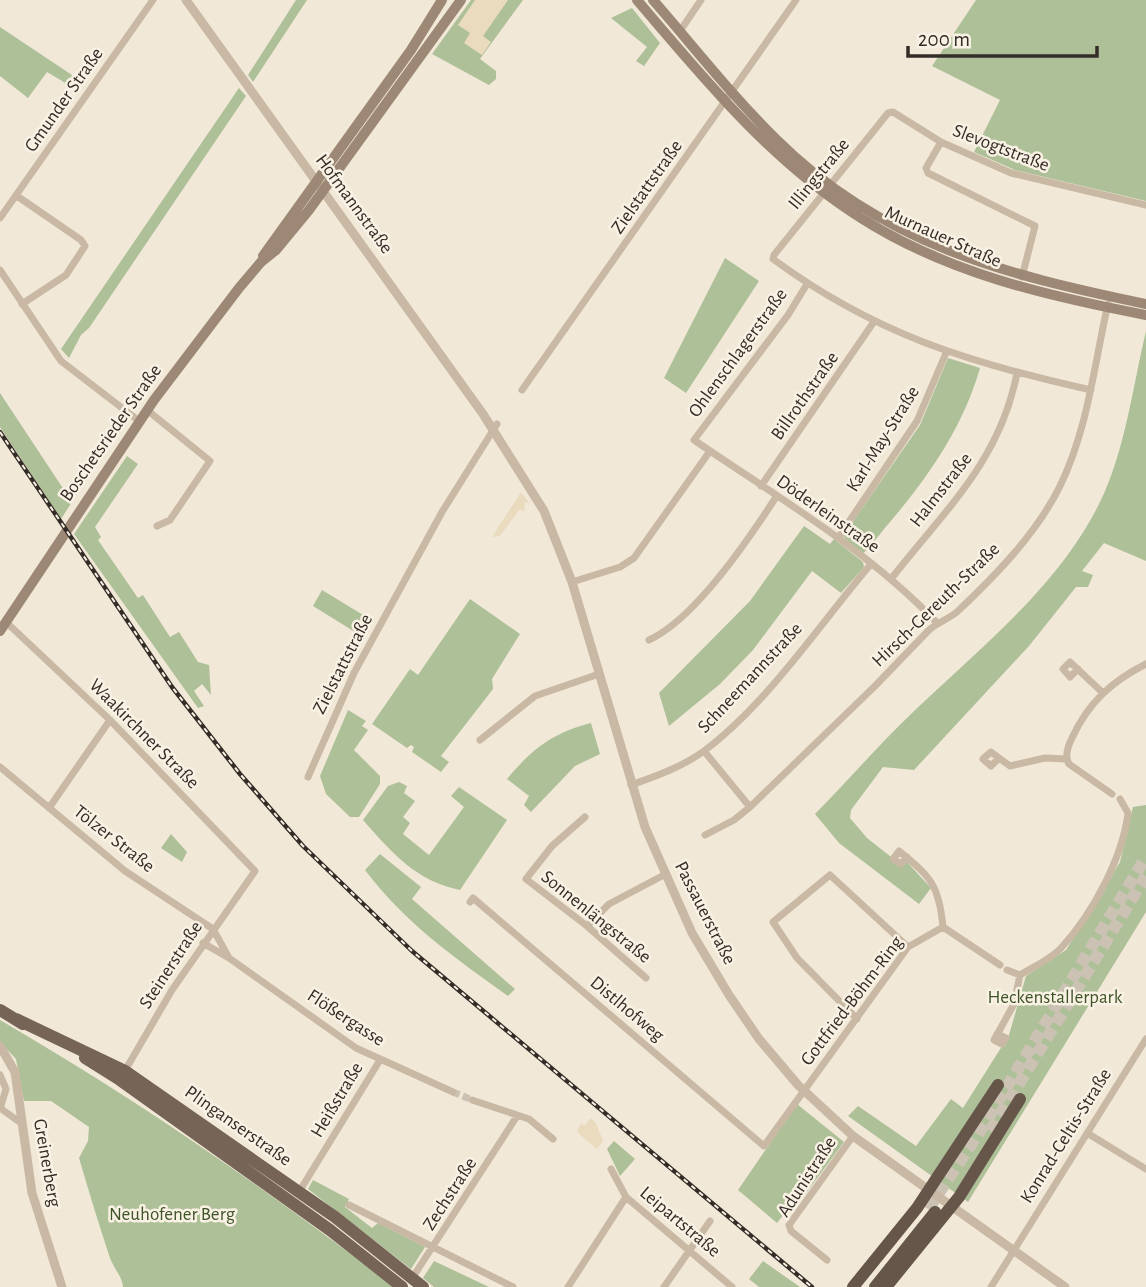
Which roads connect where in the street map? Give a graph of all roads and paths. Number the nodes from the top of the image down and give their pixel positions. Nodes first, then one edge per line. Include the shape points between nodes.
1 (153, 0) edge
2 (186, 0) edge
3 (442, 0) edge
4 (461, 0) edge
5 (637, 0) edge
6 (653, 0) edge
7 (701, 0) edge
8 (796, 0) edge
9 (680, 31) junction
10 (732, 93) junction
11 (893, 112) joint
12 (941, 142) junction
13 (319, 187) junction
14 (827, 188) junction
15 (16, 196) junction
16 (1146, 205) edge
17 (0, 218) edge
18 (0, 270) edge
19 (1022, 277) junction
20 (807, 284) junction
21 (1109, 302) junction
22 (22, 304) junction
23 (1146, 304) edge
24 (1146, 315) edge
25 (873, 323) junction
26 (946, 353) junction
27 (1017, 373) junction
28 (522, 390) dead end
29 (1091, 390) junction
30 (147, 410) junction
31 (139, 421) junction
32 (495, 427) junction
33 (694, 440) joint
34 (710, 451) junction
35 (761, 486) junction
36 (776, 497) junction
37 (157, 526) dead end
38 (838, 538) junction
39 (871, 564) junction
40 (891, 579) junction
41 (572, 582) junction
42 (937, 623) junction
43 (3, 627) edge
44 (649, 640) dead end
45 (1146, 664) edge
46 (1078, 669) dead end
47 (599, 674) junction
48 (1102, 692) junction
49 (110, 720) junction
50 (480, 740) dead end
51 (704, 751) junction
52 (998, 759) dead end
53 (1066, 759) junction
54 (0, 767) edge
55 (308, 777) dead end
56 (631, 785) junction
57 (750, 807) junction
58 (49, 808) junction
59 (585, 817) dead end
60 (705, 835) dead end
61 (907, 858) dead end
62 (255, 871) joint
63 (664, 875) junction
64 (470, 902) dead end
65 (587, 926) junction
66 (943, 927) junction
67 (213, 929) junction
68 (203, 943) junction
69 (908, 947) junction
70 (229, 958) junction
71 (1020, 975) junction
72 (646, 978) dead end
73 (0, 1010) edge
74 (857, 1019) junction
75 (998, 1034) dead end
76 (1146, 1039) edge
77 (0, 1046) edge
78 (380, 1060) junction
79 (122, 1075) junction
80 (2, 1078) edge
81 (999, 1085) dead end
82 (804, 1091) junction
83 (453, 1092) tunnel mouth
84 (1020, 1099) dead end
85 (472, 1100) tunnel mouth
86 (0, 1108) edge
87 (517, 1116) junction
88 (21, 1123) junction
89 (1087, 1133) junction
90 (853, 1136) junction
91 (553, 1139) dead end
92 (764, 1146) joint
93 (1146, 1168) edge
94 (612, 1173) dead end
95 (930, 1189) junction
96 (299, 1192) junction
97 (626, 1197) junction
98 (349, 1205) dead end
99 (953, 1205) junction
100 (710, 1221) dead end
101 (433, 1249) junction
102 (688, 1251) junction
103 (1013, 1251) junction
104 (827, 1260) dead end
105 (407, 1284) edge
106 (62, 1287) edge
107 (423, 1287) edge
108 (513, 1287) edge
109 (568, 1287) edge
110 (664, 1287) edge
111 (732, 1287) edge
112 (853, 1287) edge
113 (864, 1287) edge
114 (875, 1287) edge
115 (886, 1287) edge
116 (991, 1287) edge
117 (1065, 1287) edge

1 - 15 street, Gmunder Straße
2 - 13 street, Hofmannstraße
3 - 13 main road, Boschetsrieder Straße
4 - 13 main road, Boschetsrieder Straße
5 - 10 main road
6 - 9 main road
7 - 9 street
8 - 10 street, Zielstattstraße
9 - 10 main road
10 - 14 main road, Murnauer Straße via 773,148
10 - 28 street, Zielstattstraße
11 - 12 street, Slevogtstraße
11 - 14 street, Illingstraße
12 - 16 street, Slevogtstraße via 1011,173
12 - 19 street via 926,168 928,173 1035,226
13 - 30 main road, Boschetsrieder Straße via 276,250 261,262
13 - 32 street, Hofmannstraße
14 - 19 main road, Murnauer Straße via 925,241
14 - 20 street, Illingstraße via 773,260
14 - 21 main road, Murnauer Straße via 861,218 951,263 1024,289
15 - 17 street, Gmunder Straße
15 - 22 street via 85,246 66,275
18 - 22 street
19 - 21 main road, Murnauer Straße
20 - 25 street
20 - 33 street, Ohlenschlagerstraße
21 - 23 main road, Murnauer Straße
21 - 24 main road, Murnauer Straße
21 - 29 street, Hirsch-Gereuth-Straße
22 - 31 street via 64,364
25 - 26 street
25 - 35 street, Billrothstraße
26 - 27 street
26 - 38 street, Karl-May-Straße via 917,421
27 - 29 street
27 - 40 street, Halmstraße via 1003,422 972,482
29 - 42 street, Hirsch-Gereuth-Straße via 1060,487 1036,525 959,610
30 - 31 main road, Boschetsrieder Straße
30 - 37 street via 210,461 170,520
31 - 43 main road, Boschetsrieder Straße
32 - 41 street, Passauerstraße via 544,511
32 - 55 street, Zielstattstraße via 442,512 354,673
33 - 34 street, Döderleinstraße
34 - 35 street, Döderleinstraße
34 - 41 street via 635,558
35 - 36 street, Döderleinstraße
36 - 38 street, Döderleinstraße
36 - 44 street via 745,545 703,594
38 - 39 street, Döderleinstraße
39 - 40 street, Döderleinstraße
39 - 51 street, Schneemannstraße via 772,683
40 - 42 street, Döderleinstraße
41 - 47 street, Passauerstraße
42 - 57 street, Hirsch-Gereuth-Straße
43 - 49 street, Waakirchner Straße
45 - 48 street
46 - 48 street
47 - 50 street via 535,696
47 - 56 street, Passauerstraße
48 - 53 street via 1080,720
49 - 58 street
49 - 62 street, Waakirchner Straße
51 - 56 street, Schneemannstraße
51 - 57 street
52 - 53 street via 1010,766 1045,758
53 - 71 street via 1116,797 1128,813 1117,862 1061,948
54 - 58 street, Tölzer Straße
56 - 63 street, Passauerstraße
57 - 60 street, Hirsch-Gereuth-Straße
58 - 67 street, Tölzer Straße via 125,871
59 - 65 street, Sonnenlängstraße via 552,846 526,879
61 - 66 street via 920,866 936,887
62 - 67 street, Steinerstraße
63 - 65 street via 609,904
63 - 82 street, Passauerstraße via 729,995
64 - 92 street, Distlhofweg via 473,898
65 - 72 street, Sonnenlängstraße
66 - 69 street, Gottfried-Böhm-Ring
66 - 71 street
67 - 68 street, Steinerstraße
67 - 70 street, Flößergasse
68 - 70 street, Flößergasse
68 - 79 street, Steinerstraße
69 - 74 street, Gottfried-Böhm-Ring
69 - 74 street via 830,875 773,922 797,958
70 - 78 street, Flößergasse
71 - 75 street via 1014,1004
73 - 79 main road, Plinganserstraße
74 - 82 street, Gottfried-Böhm-Ring
76 - 89 street, Konrad-Celtis-Straße
77 - 88 street, Greinerberg via 15,1072
78 - 83 street, Flößergasse
78 - 96 street, Heißstraße
79 - 96 main road, Plinganserstraße
79 - 105 main road, Plinganserstraße
80 - 86 street via 6,1095
81 - 95 highway
82 - 90 street, Passauerstraße
82 - 92 street, Gottfried-Böhm-Ring
84 - 99 highway
85 - 87 street
86 - 88 street
87 - 91 street via 531,1120
87 - 101 street, Zechstraße
88 - 106 street, Greinerberg via 32,1193
89 - 93 street
89 - 103 street, Konrad-Celtis-Straße
90 - 95 street, Passauerstraße
90 - 104 street, Adunistraße via 789,1225
94 - 97 street, Leipartstraße
95 - 99 street, Passauerstraße
95 - 112 highway
96 - 105 main road, Plinganserstraße
97 - 102 street, Leipartstraße
97 - 109 street
98 - 101 street
99 - 103 street, Passauerstraße
99 - 115 highway
100 - 102 street
101 - 105 street, Zechstraße
101 - 108 street
102 - 110 street
102 - 111 street, Leipartstraße
103 - 116 street, Konrad-Celtis-Straße
103 - 117 street, Passauerstraße
105 - 107 main road, Plinganserstraße
113 - 114 highway via 931,1210

